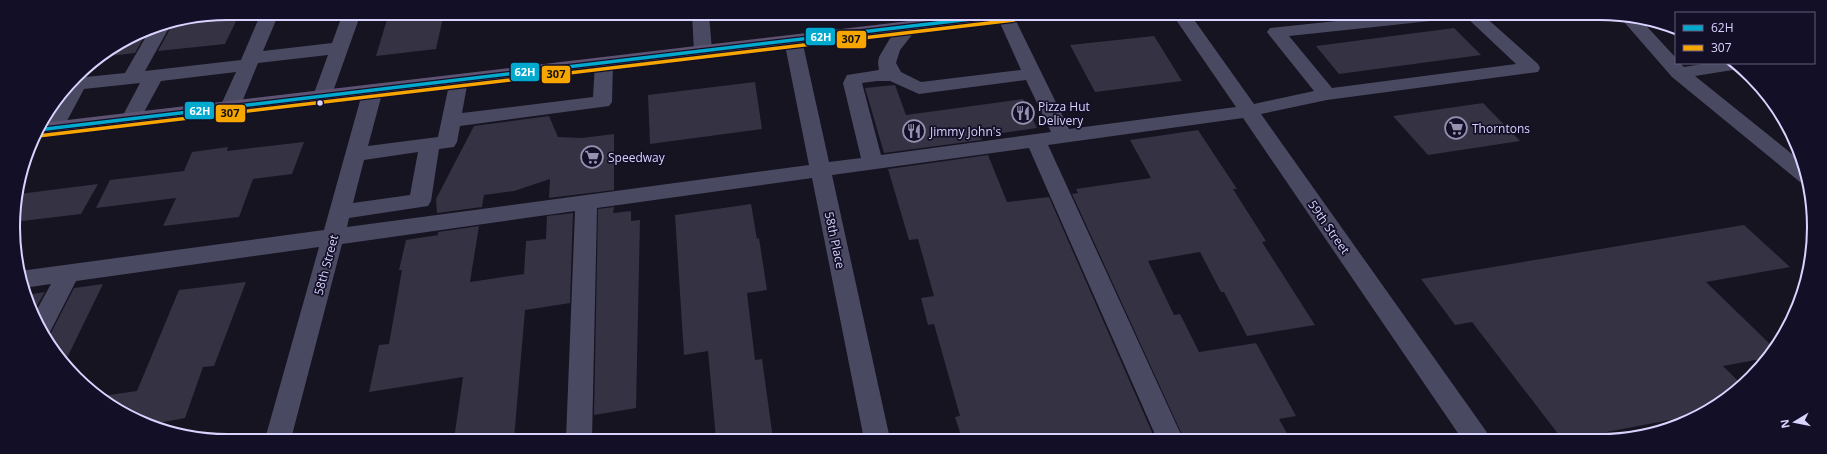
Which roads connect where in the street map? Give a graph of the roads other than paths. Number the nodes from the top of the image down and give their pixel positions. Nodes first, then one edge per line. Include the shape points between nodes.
1 (267, 20) edge
2 (350, 20) edge
3 (700, 20) edge
4 (963, 20) edge
5 (1010, 20) edge
6 (1185, 20) edge
7 (1343, 20) edge
8 (1368, 20) edge
9 (1478, 20) edge
10 (1634, 23) edge
11 (1351, 24) junction
12 (910, 26) junction
13 (158, 32) edge
14 (793, 40) junction
15 (340, 48) junction
16 (703, 51) junction
17 (250, 61) junction
18 (604, 63) junction
19 (1729, 66) edge
20 (1679, 73) junction
21 (1033, 74) junction
22 (154, 75) junction
23 (894, 76) junction
24 (132, 78) junction
25 (459, 80) junction
26 (78, 84) edge
27 (373, 90) junction
28 (1326, 94) junction
29 (323, 96) junction
30 (63, 101) edge
31 (230, 107) junction
32 (1248, 111) junction
33 (130, 119) junction
34 (451, 121) junction
35 (45, 129) edge
36 (1062, 137) junction
37 (1036, 140) junction
38 (430, 144) junction
39 (356, 154) junction
40 (873, 163) junction
41 (821, 170) junction
42 (1799, 171) edge
43 (586, 202) junction
44 (340, 212) junction
45 (333, 237) junction
46 (68, 274) junction
47 (27, 279) edge
48 (43, 322) edge
49 (279, 434) edge
50 (579, 434) edge
51 (876, 434) edge
52 (1168, 434) edge
53 (1473, 434) edge

1 - 17 street
2 - 15 street
3 - 16 street
4 - 12 main road
5 - 21 street
6 - 32 street, 59th Street
7 - 11 street
8 - 11 street
9 - 28 street via 1531,68
10 - 20 street
11 - 28 street via 1276,32
12 - 14 main road
12 - 23 street via 887,57 886,66
13 - 24 street
14 - 16 main road
14 - 41 street, 58th Place
15 - 17 street
15 - 29 street
16 - 18 main road
17 - 22 street
17 - 31 street
18 - 25 main road
18 - 34 street via 602,102
19 - 20 street
20 - 42 street
21 - 23 street via 919,88
21 - 36 street
22 - 24 street
22 - 33 street
23 - 40 street via 877,75 854,79 852,83
24 - 26 street
25 - 27 main road
25 - 34 street
27 - 29 main road
27 - 39 street, 58th Street
28 - 32 street
29 - 31 main road
30 - 35 street
31 - 33 main road
32 - 36 street
32 - 53 street, 59th Street
33 - 35 main road
34 - 38 street via 447,142
36 - 37 street
37 - 40 street
37 - 52 street
38 - 39 street
38 - 44 street via 420,201
39 - 44 street, 58th Street
40 - 41 street
41 - 43 street
41 - 51 street, 58th Place
43 - 45 street
43 - 50 street
44 - 45 street, 58th Street
45 - 46 street
45 - 49 street, 58th Street
46 - 47 street
46 - 48 street

